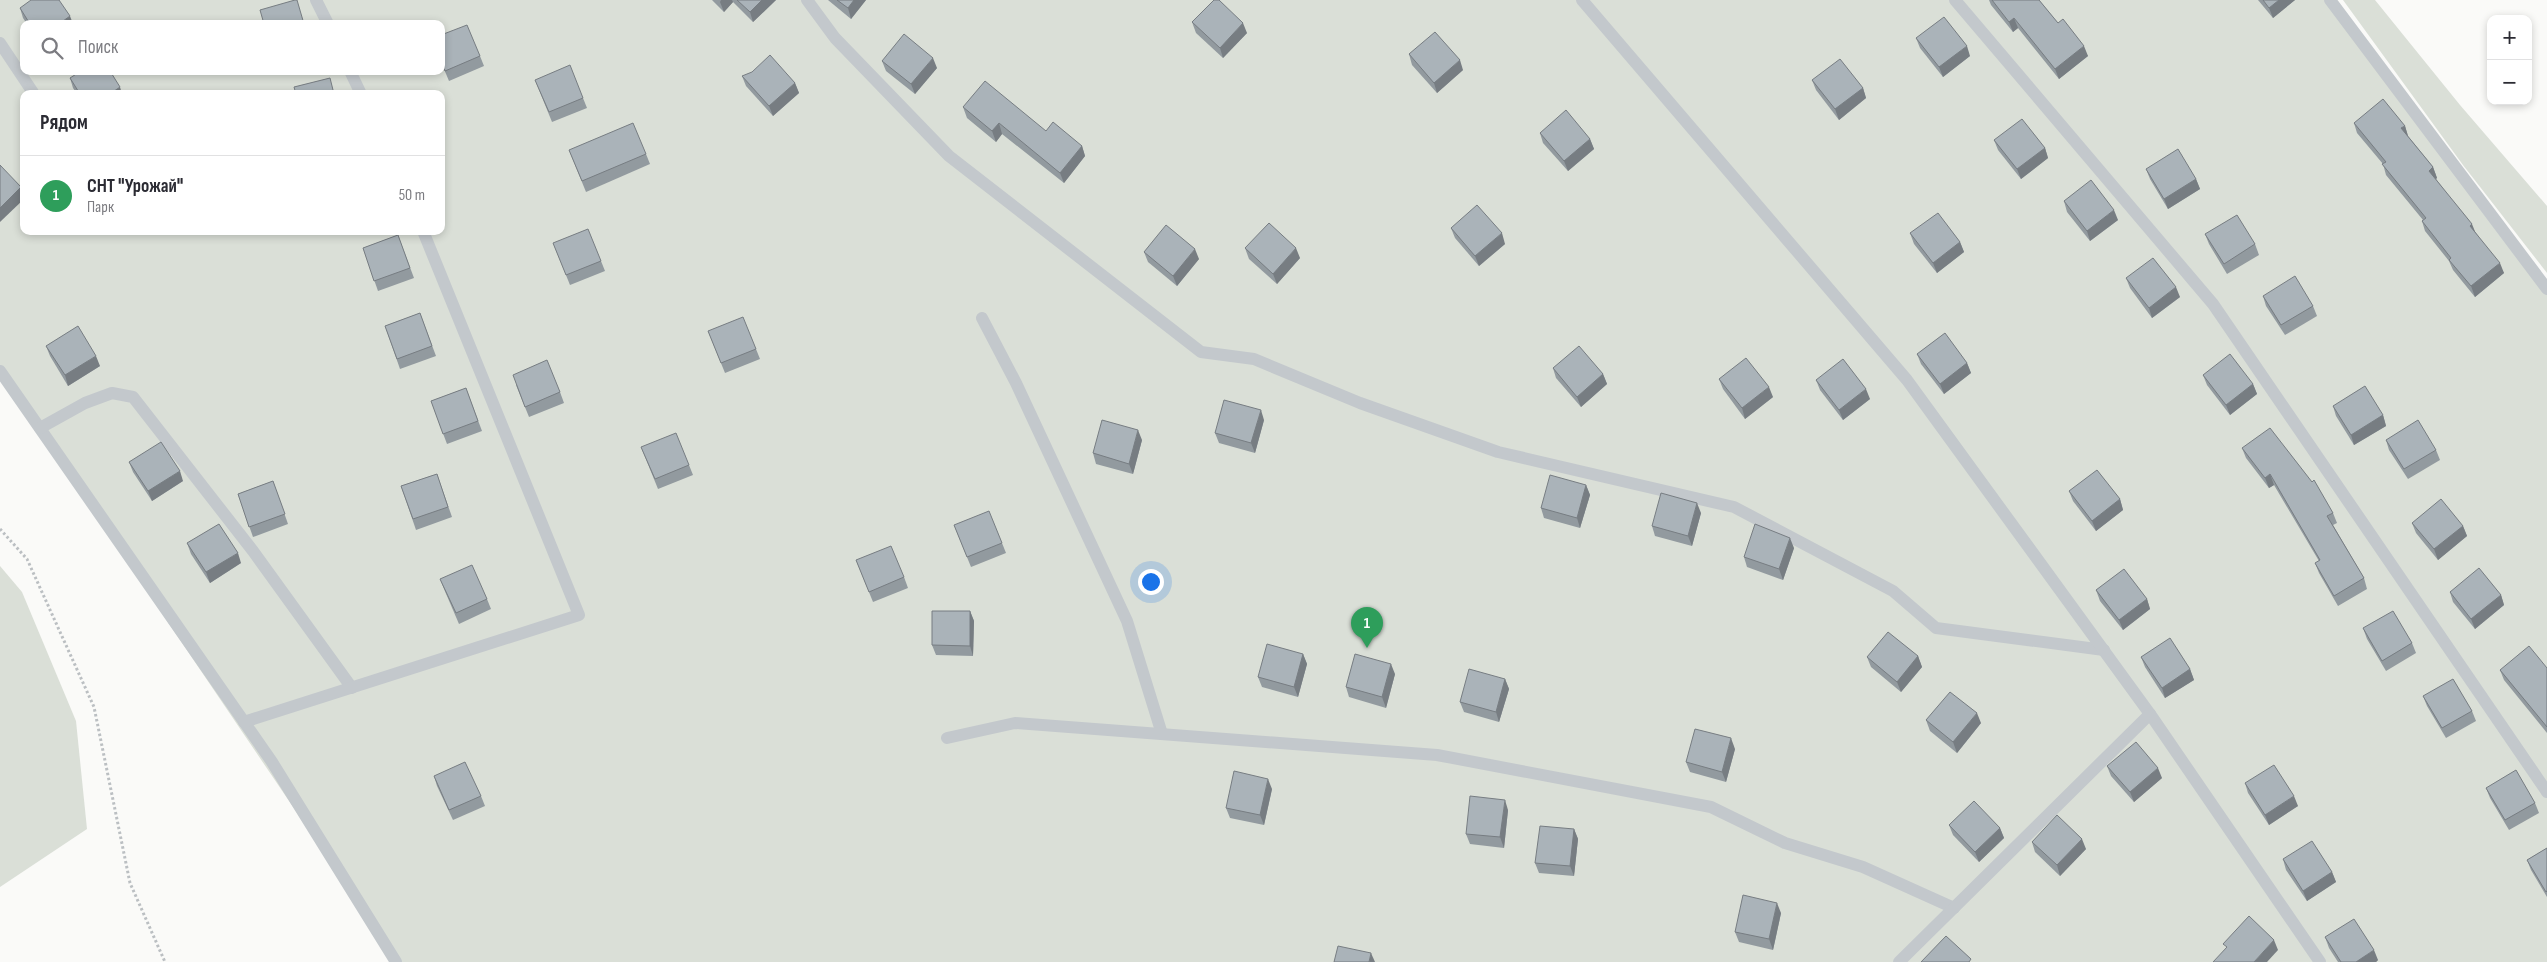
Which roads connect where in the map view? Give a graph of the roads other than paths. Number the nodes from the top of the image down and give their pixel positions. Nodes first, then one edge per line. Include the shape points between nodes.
1 (316, 0) edge
2 (807, 0) edge
3 (1582, 0) edge
4 (1954, 0) edge
5 (2330, 0) edge
6 (326, 20) edge
7 (0, 43) edge
8 (20, 73) edge
9 (21, 75) edge
10 (352, 75) edge
11 (31, 90) edge
12 (359, 90) edge
13 (425, 235) edge
14 (2547, 289) edge
15 (982, 318) dead end
16 (0, 371) edge
17 (40, 428) junction
18 (2104, 650) junction
19 (352, 688) junction
20 (2150, 714) junction
21 (244, 722) junction
22 (1162, 734) junction
23 (947, 738) dead end
24 (2547, 792) edge
25 (1954, 908) junction
26 (2317, 961) edge
27 (396, 962) edge
28 (1899, 962) edge

1 - 6 lane
2 - 18 lane via 835,38 949,156 1201,352 1254,359 1360,403 1498,452 1734,507 1893,592 1936,628
3 - 18 lane via 1907,380
4 - 24 lane via 2213,304
5 - 14 lane
7 - 8 lane
9 - 11 lane
10 - 12 lane
13 - 19 lane via 579,615
15 - 22 lane via 1016,383 1127,621
16 - 17 lane
17 - 19 lane via 112,393 133,397 253,551
17 - 21 lane
18 - 20 lane
19 - 21 lane
20 - 25 lane
20 - 26 lane
21 - 27 lane
22 - 23 lane via 1015,723
22 - 25 lane via 1437,755 1711,807 1785,843 1863,867
25 - 28 lane

